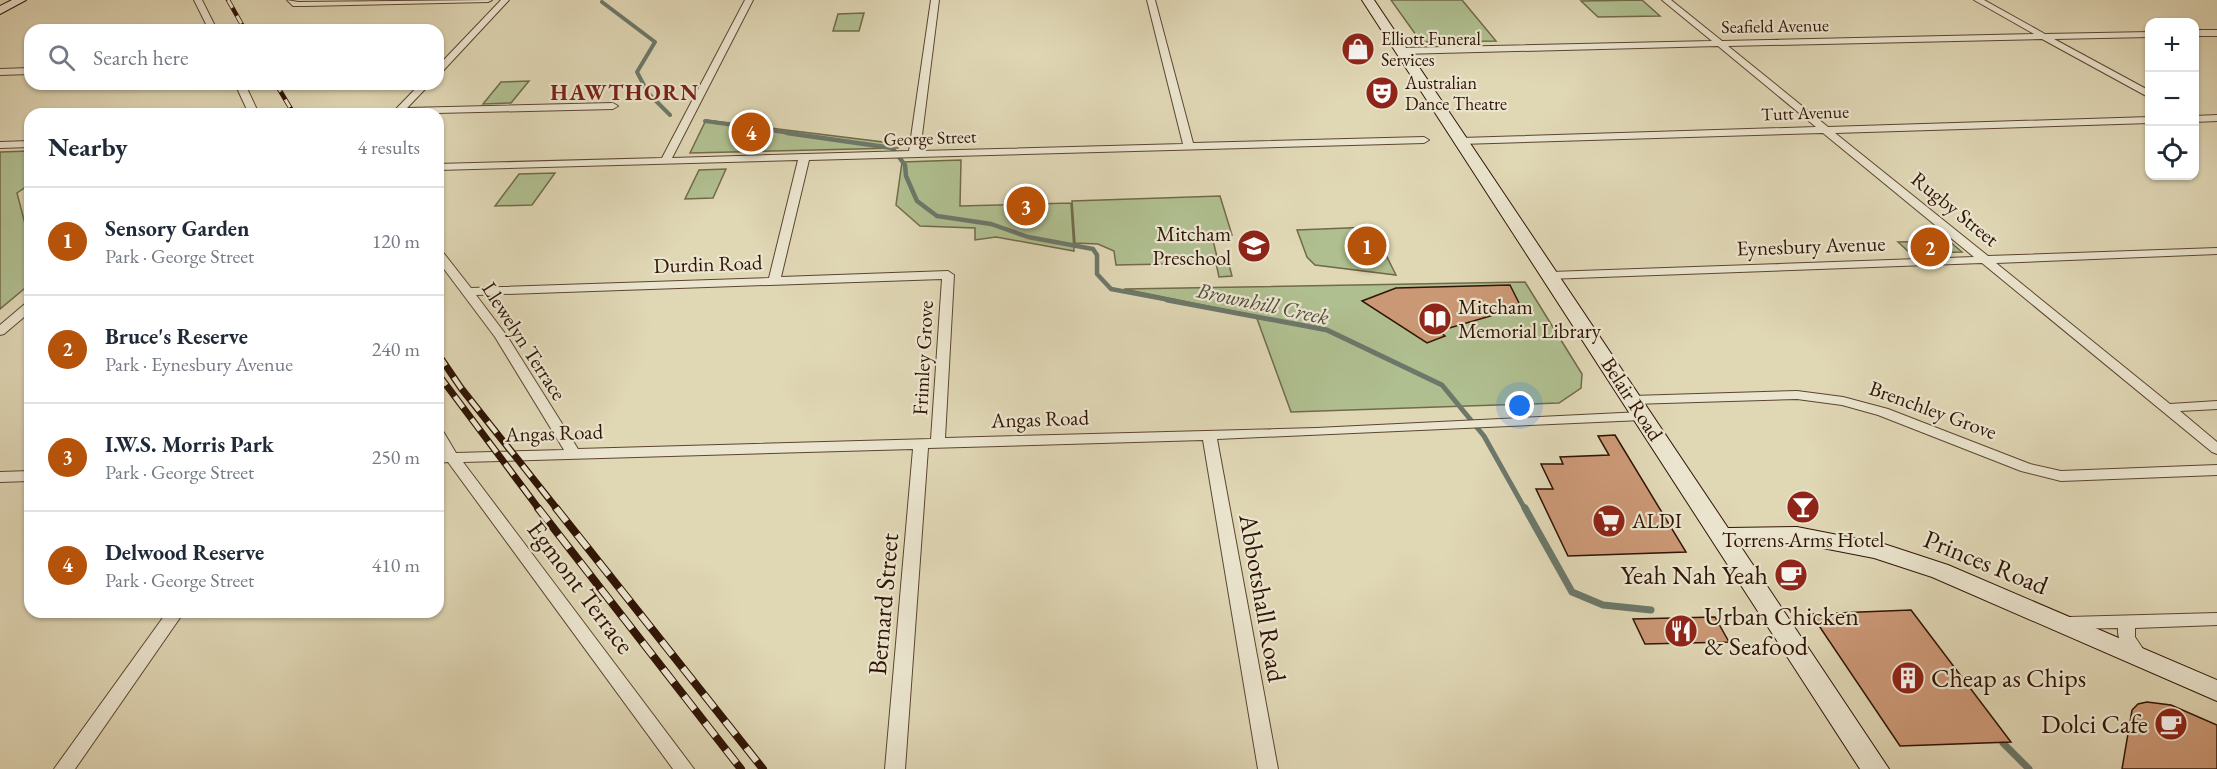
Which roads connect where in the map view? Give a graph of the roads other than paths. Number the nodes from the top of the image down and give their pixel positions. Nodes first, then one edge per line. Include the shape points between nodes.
1 (20, 0) edge
2 (198, 0) edge
3 (291, 0) edge
4 (488, 0) edge
5 (505, 0) edge
6 (749, 0) edge
7 (935, 0) edge
8 (1151, 0) edge
9 (1368, 0) edge
10 (1666, 0) edge
11 (1978, 0) edge
12 (1989, 0) edge
13 (0, 11) edge
14 (2016, 14) junction
15 (2005, 15) junction
16 (210, 24) edge
17 (2199, 33) edge
18 (2217, 33) edge
19 (2145, 34) edge
20 (2043, 36) junction
21 (2055, 36) junction
22 (1720, 43) junction
23 (1401, 51) junction
24 (444, 65) edge
25 (24, 71) edge
26 (0, 72) edge
27 (2110, 73) junction
28 (2122, 73) junction
29 (2145, 85) edge
30 (243, 90) edge
31 (419, 90) edge
32 (2145, 92) edge
33 (613, 106) dead end
34 (251, 108) edge
35 (403, 108) edge
36 (444, 111) edge
37 (2199, 118) edge
38 (2217, 118) edge
39 (2145, 120) edge
40 (1827, 129) junction
41 (1424, 140) dead end
42 (1461, 141) junction
43 (24, 144) edge
44 (0, 145) edge
45 (1189, 147) junction
46 (913, 155) junction
47 (804, 158) junction
48 (665, 161) junction
49 (444, 167) edge
50 (2217, 251) edge
51 (1985, 259) junction
52 (444, 260) edge
53 (948, 275) joint
54 (1551, 276) junction
55 (774, 281) junction
56 (470, 292) junction
57 (24, 311) edge
58 (0, 331) edge
59 (2217, 405) edge
60 (1637, 408) junction
61 (2166, 408) junction
62 (1209, 435) junction
63 (929, 443) junction
64 (2217, 449) edge
65 (573, 453) junction
66 (445, 458) edge
67 (2217, 470) edge
68 (24, 476) edge
69 (0, 477) edge
70 (1722, 536) junction
71 (172, 618) edge
72 (2217, 618) edge
73 (2056, 622) junction
74 (2127, 623) junction
75 (2141, 659) junction
76 (2217, 691) edge
77 (64, 769) edge
78 (684, 769) edge
79 (895, 769) edge
80 (1268, 769) edge
81 (1875, 769) edge

1 - 13 main road
2 - 16 street
3 - 4 street via 305,4
5 - 24 street
6 - 48 street
7 - 46 street
8 - 45 street
9 - 23 main road, Belair Road
10 - 22 street, Rugby Street
11 - 15 street
12 - 14 street
14 - 15 street
14 - 21 street
15 - 20 street
17 - 18 street
19 - 21 street, Seafield Avenue
20 - 21 street, Seafield Avenue
20 - 22 street, Seafield Avenue
20 - 27 street
21 - 28 street
22 - 23 street, Seafield Avenue
22 - 40 street, Rugby Street
23 - 42 main road, Belair Road
25 - 26 street
27 - 28 street
27 - 32 street
28 - 29 street
30 - 34 street
31 - 35 street
33 - 36 street
37 - 38 street
39 - 40 street, Tutt Avenue
40 - 42 street, Tutt Avenue
40 - 51 street, Rugby Street
41 - 45 street, George Street
42 - 54 main road, Belair Road
43 - 44 street
45 - 46 street, George Street
46 - 47 street, George Street
47 - 48 street, George Street
47 - 55 street
48 - 49 street, George Street
50 - 51 street, Eynesbury Avenue
51 - 54 street, Eynesbury Avenue
51 - 61 street, Rugby Street
52 - 56 street, Llewelyn Terrace
53 - 55 street, Durdin Road
53 - 63 street, Frimley Grove
54 - 60 main road, Belair Road
55 - 56 street, Durdin Road
56 - 65 street, Llewelyn Terrace
57 - 58 street
59 - 61 street
60 - 62 street, Angas Road via 1499,424
60 - 67 street, Brenchley Grove via 1670,399 1797,395 1843,400 1883,412 2026,468 2061,476
60 - 70 main road, Belair Road
61 - 64 street, Rugby Street
62 - 63 street, Angas Road
62 - 80 street, Abbotshall Road
63 - 65 street, Angas Road
63 - 79 street, Bernard Street
65 - 66 street, Angas Road
66 - 78 street, Egmont Terrace
68 - 69 street
70 - 73 main road, Princes Road via 1797,535 1876,550 1940,572
70 - 81 main road, Belair Road
71 - 77 street
72 - 74 street
73 - 74 street
73 - 75 main road, Princes Road
74 - 75 street via 2126,638
75 - 76 main road, Princes Road

